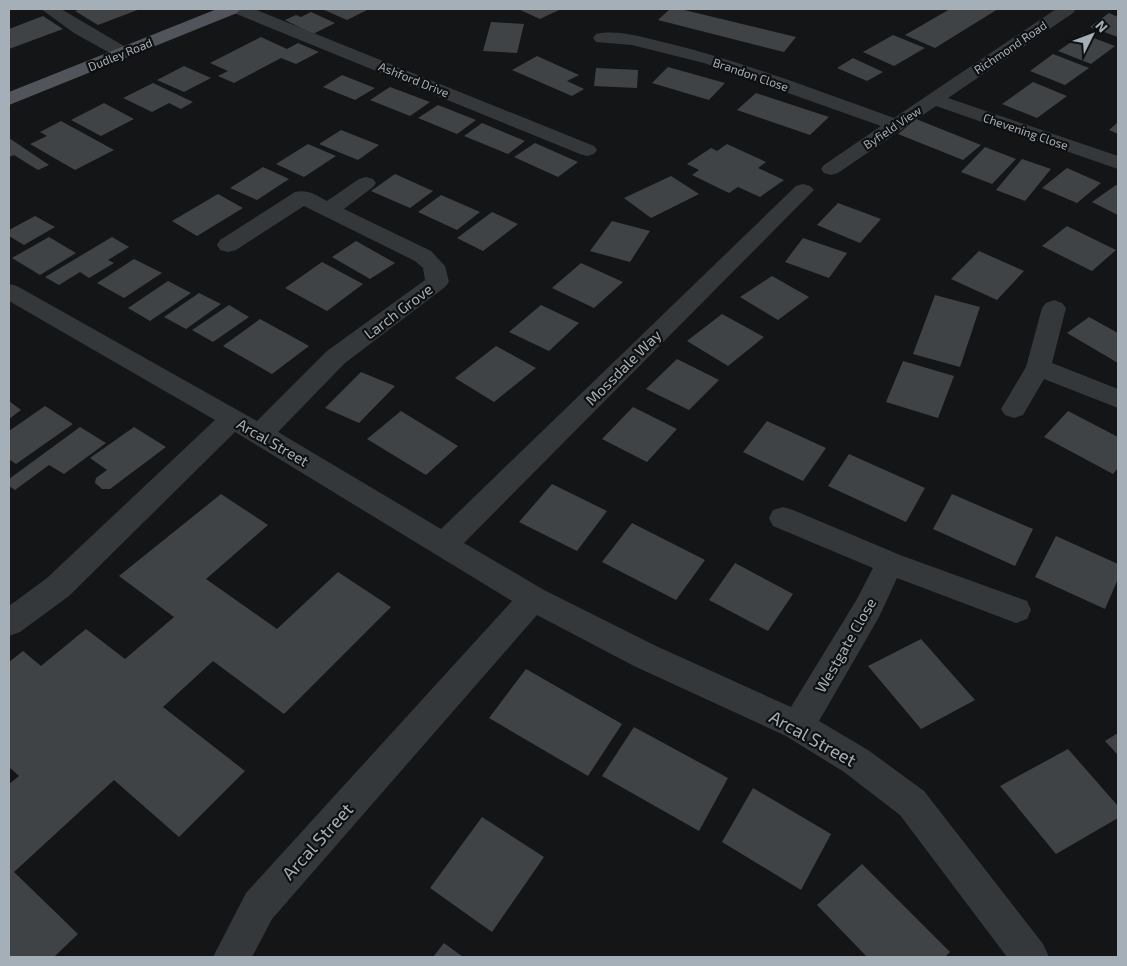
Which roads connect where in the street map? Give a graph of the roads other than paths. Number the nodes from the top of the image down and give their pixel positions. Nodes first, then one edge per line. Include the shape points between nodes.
1 (50, 9) edge
2 (231, 9) edge
3 (240, 9) edge
4 (1067, 9) edge
5 (602, 38) dead end
6 (123, 53) junction
7 (953, 86) joint
8 (9, 99) edge
9 (933, 99) junction
10 (896, 125) junction
11 (587, 150) dead end
12 (1118, 163) edge
13 (831, 169) dead end
14 (366, 183) dead end
15 (803, 190) dead end
16 (329, 208) junction
17 (228, 245) dead end
18 (9, 291) edge
19 (1054, 308) dead end
20 (1038, 367) junction
21 (1118, 399) edge
22 (1014, 409) dead end
23 (233, 418) junction
24 (260, 434) junction
25 (783, 518) dead end
26 (444, 544) junction
27 (890, 563) junction
28 (533, 599) junction
29 (1016, 610) dead end
30 (9, 623) edge
31 (798, 726) junction
32 (232, 957) edge
33 (1030, 957) edge

1 - 6 street
2 - 6 main road, Dudley Road
3 - 11 street, Ashford Drive
4 - 7 street, Richmond Road
5 - 10 street, Brandon Close via 632,40 710,59
6 - 8 main road, Dudley Road
7 - 9 street, Byfield View
9 - 10 street, Byfield View
9 - 12 street, Chevening Close
10 - 13 street, Byfield View
14 - 16 street
15 - 26 street, Mossdale Way
16 - 17 street, Larch Grove via 303,197
16 - 24 street, Larch Grove via 423,256 434,266 437,282 336,357
18 - 23 street, Arcal Street
19 - 20 street
20 - 21 street
20 - 22 street
23 - 24 street, Arcal Street
23 - 30 street via 58,587
24 - 26 street, Arcal Street
25 - 27 street
26 - 28 street, Arcal Street
27 - 29 street
27 - 31 street, Westgate Close via 868,608
28 - 31 street, Arcal Street via 645,656
28 - 32 street, Arcal Street via 259,906
31 - 33 street, Arcal Street via 856,761 912,803

